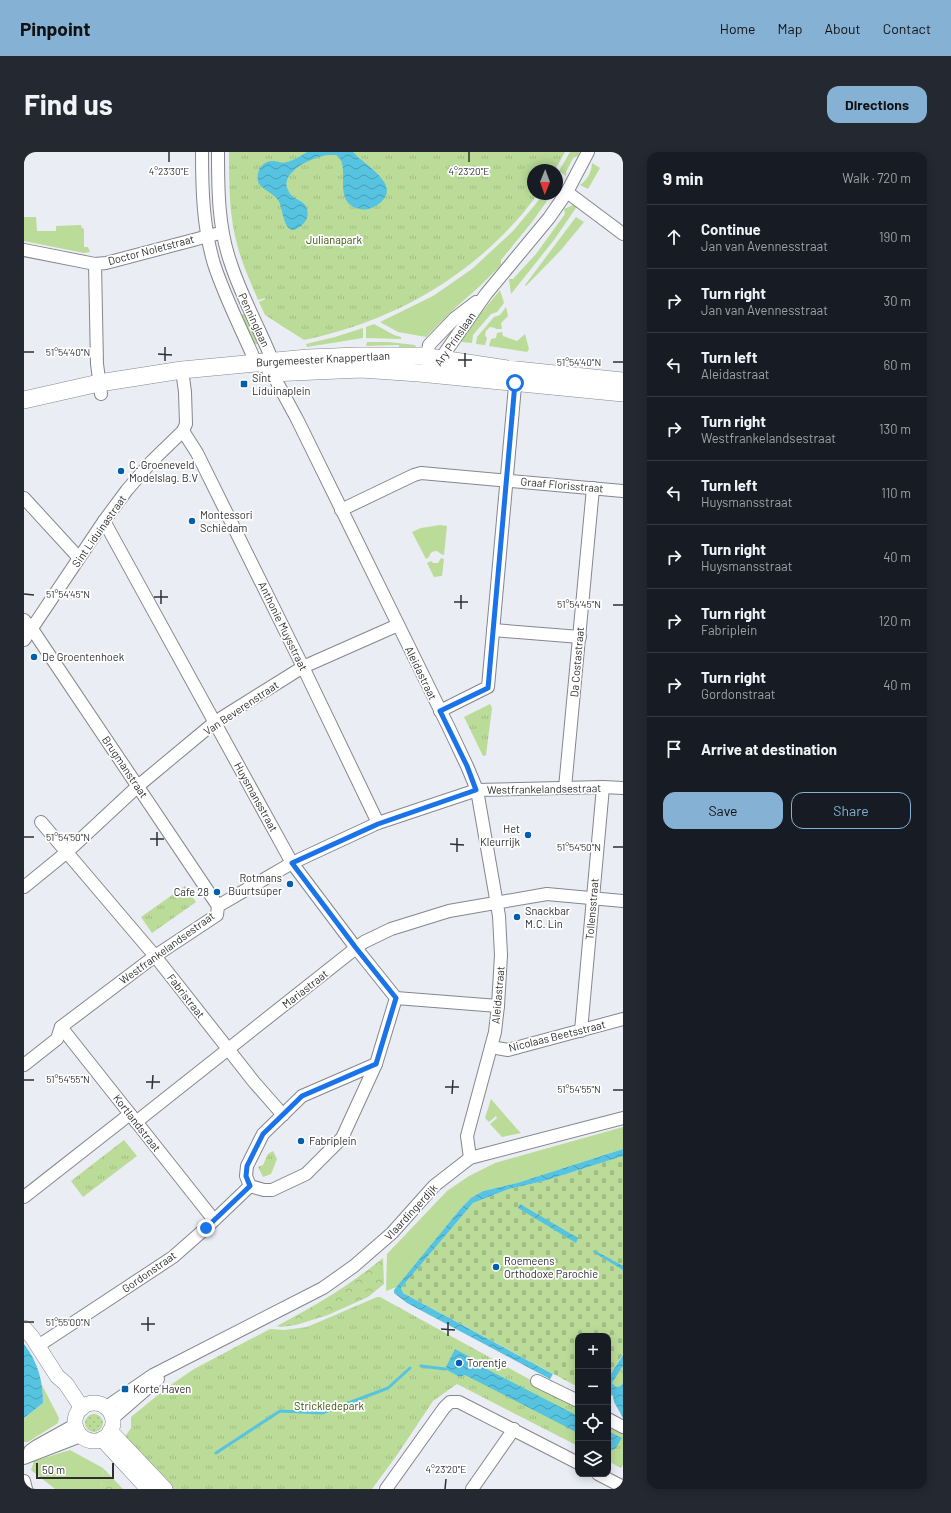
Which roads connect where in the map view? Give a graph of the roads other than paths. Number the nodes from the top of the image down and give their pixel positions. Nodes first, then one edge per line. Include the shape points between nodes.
1 (202, 152) edge
2 (218, 152) edge
3 (588, 152) edge
4 (567, 192) junction
5 (223, 233) junction
6 (623, 234) edge
7 (208, 236) junction
8 (24, 250) edge
9 (95, 264) junction
10 (486, 294) junction
11 (434, 358) junction
12 (267, 366) junction
13 (431, 374) junction
14 (182, 375) junction
15 (516, 377) junction
16 (623, 381) edge
17 (100, 388) junction
18 (623, 393) edge
19 (24, 399) edge
20 (24, 411) edge
21 (183, 431) junction
22 (506, 480) junction
23 (593, 488) junction
24 (623, 491) edge
25 (24, 498) edge
26 (341, 510) junction
27 (104, 521) junction
28 (79, 558) junction
29 (28, 624) edge
30 (398, 625) junction
31 (493, 630) junction
32 (580, 637) junction
33 (24, 640) edge
34 (303, 668) junction
35 (440, 711) junction
36 (215, 722) junction
37 (138, 786) junction
38 (603, 787) junction
39 (565, 788) junction
40 (623, 788) edge
41 (476, 790) junction
42 (41, 822) dead end
43 (378, 824) junction
44 (68, 852) junction
45 (292, 863) junction
46 (24, 887) edge
47 (593, 898) junction
48 (623, 901) edge
49 (497, 903) junction
50 (218, 906) junction
51 (356, 948) junction
52 (155, 956) junction
53 (396, 998) junction
54 (498, 1006) junction
55 (623, 1019) edge
56 (61, 1027) junction
57 (580, 1031) junction
58 (491, 1047) junction
59 (228, 1049) junction
60 (376, 1064) junction
61 (24, 1065) edge
62 (283, 1115) junction
63 (133, 1118) junction
64 (623, 1118) edge
65 (470, 1158) junction
66 (250, 1186) junction
67 (24, 1197) edge
68 (214, 1220) junction
69 (24, 1328) edge
70 (38, 1346) junction
71 (537, 1381) dead end
72 (575, 1400) edge
73 (78, 1421) junction
74 (611, 1421) edge
75 (107, 1424) junction
76 (623, 1427) edge
77 (514, 1429) junction
78 (24, 1457) edge
79 (575, 1461) edge
80 (604, 1477) edge
81 (24, 1480) edge
82 (621, 1486) edge
83 (26, 1489) edge
84 (148, 1489) edge
85 (165, 1489) edge
86 (386, 1489) edge
87 (472, 1489) edge

1 - 7 street, Penninglaan via 202,192
2 - 5 street, Penninglaan via 218,190
3 - 4 street, Ary Prinslaan
4 - 6 street
4 - 10 street, Ary Prinslaan via 549,218
5 - 7 street
5 - 12 street, Penninglaan via 230,262
7 - 9 street, Doctor Noletstraat
7 - 12 street, Penninglaan via 215,264
8 - 9 street, Doctor Noletstraat
9 - 17 street via 97,364
10 - 11 street, Ary Prinslaan
10 - 11 street, Ary Prinslaan via 455,318 429,345
11 - 12 main road, Burgemeester Knappertlaan via 397,355 308,358
11 - 13 street, Ary Prinslaan
11 - 15 main road, Burgemeester Knappertlaan
12 - 13 main road, Burgemeester Knappertlaan
12 - 14 main road, Burgemeester Knappertlaan
12 - 26 street, Aleidastraat
13 - 15 main road, Burgemeester Knappertlaan
14 - 17 main road, Burgemeester Knappertlaan
14 - 21 street via 186,424
15 - 16 main road, Burgemeester Knappertlaan
15 - 18 main road, Burgemeester Knappertlaan
15 - 22 street
17 - 19 main road, Burgemeester Knappertlaan
17 - 20 main road, Burgemeester Knappertlaan via 80,398
21 - 27 street, Sint Liduinastraat via 152,461
21 - 34 street, Anthonie Muysstraat via 197,453
22 - 23 street, Graaf Florisstraat
22 - 26 street, Graaf Florisstraat via 421,473
22 - 31 street
23 - 24 street, Graaf Florisstraat
23 - 32 street, Da Costastraat
25 - 28 street
26 - 30 street, Aleidastraat
27 - 28 street, Sint Liduinastraat
27 - 36 street, Huysmansstraat
28 - 29 street, Sint Liduinastraat
29 - 33 street, Sint Liduinastraat
29 - 37 street, Brugmanstraat
30 - 34 street, Van Beverenstraat
30 - 35 street, Aleidastraat
31 - 32 street
31 - 35 street via 488,688
32 - 39 street, Da Costastraat
34 - 36 street, Van Beverenstraat
34 - 43 street, Anthonie Muysstraat
35 - 41 street, Aleidastraat
36 - 37 street, Van Beverenstraat
36 - 45 street, Huysmansstraat
37 - 44 street, Van Beverenstraat
37 - 50 street, Brugmanstraat
38 - 39 street, Westfrankelandsestraat
38 - 40 street, Westfrankelandsestraat
38 - 47 street, Tollensstraat
39 - 41 street, Westfrankelandsestraat
41 - 43 street, Westfrankelandsestraat
41 - 49 street, Aleidastraat
42 - 44 street, Fabristraat
43 - 45 street, Westfrankelandsestraat
44 - 46 street, Van Beverenstraat
44 - 52 street, Fabristraat
45 - 50 street, Westfrankelandsestraat
45 - 51 street, Huysmansstraat
47 - 48 street, Mariastraat
47 - 49 street, Mariastraat via 548,894
47 - 57 street, Tollensstraat
49 - 51 street, Mariastraat via 449,911 399,927
49 - 54 street, Aleidastraat via 501,955
50 - 52 street, Westfrankelandsestraat via 217,915
51 - 53 street, Huysmansstraat
51 - 59 street, Mariastraat
52 - 56 street, Westfrankelandsestraat
52 - 59 street, Fabristraat
53 - 54 street
53 - 60 street
54 - 58 street, Aleidastraat
55 - 57 street, Nicolaas Beetsstraat
56 - 61 street, Westfrankelandsestraat via 57,1040
56 - 63 street, Kortlandstraat
57 - 58 street, Nicolaas Beetsstraat via 508,1050
58 - 65 street, Aleidastraat via 467,1136
59 - 62 street, Fabristraat
59 - 63 street, Mariastraat
60 - 62 street via 302,1096
60 - 66 street via 342,1138 306,1174 272,1190
62 - 66 street via 263,1134 247,1166 246,1176
63 - 67 street, Mariastraat
63 - 68 street, Kortlandstraat
64 - 65 street, Vlaardingerdijk
65 - 75 street, Vlaardingerdijk via 434,1186 392,1233 354,1266 323,1288 172,1366
66 - 68 street, Gordonstraat
68 - 70 street, Gordonstraat via 173,1257
69 - 70 street
70 - 73 street via 57,1376 59,1388
71 - 72 street
73 - 75 street via 90,1441
73 - 75 street via 87,1405 94,1404 102,1406
73 - 78 street
74 - 76 street
75 - 84 street
75 - 85 street
77 - 79 street
77 - 86 street via 459,1402 450,1402
77 - 87 street
80 - 82 street
81 - 83 street

